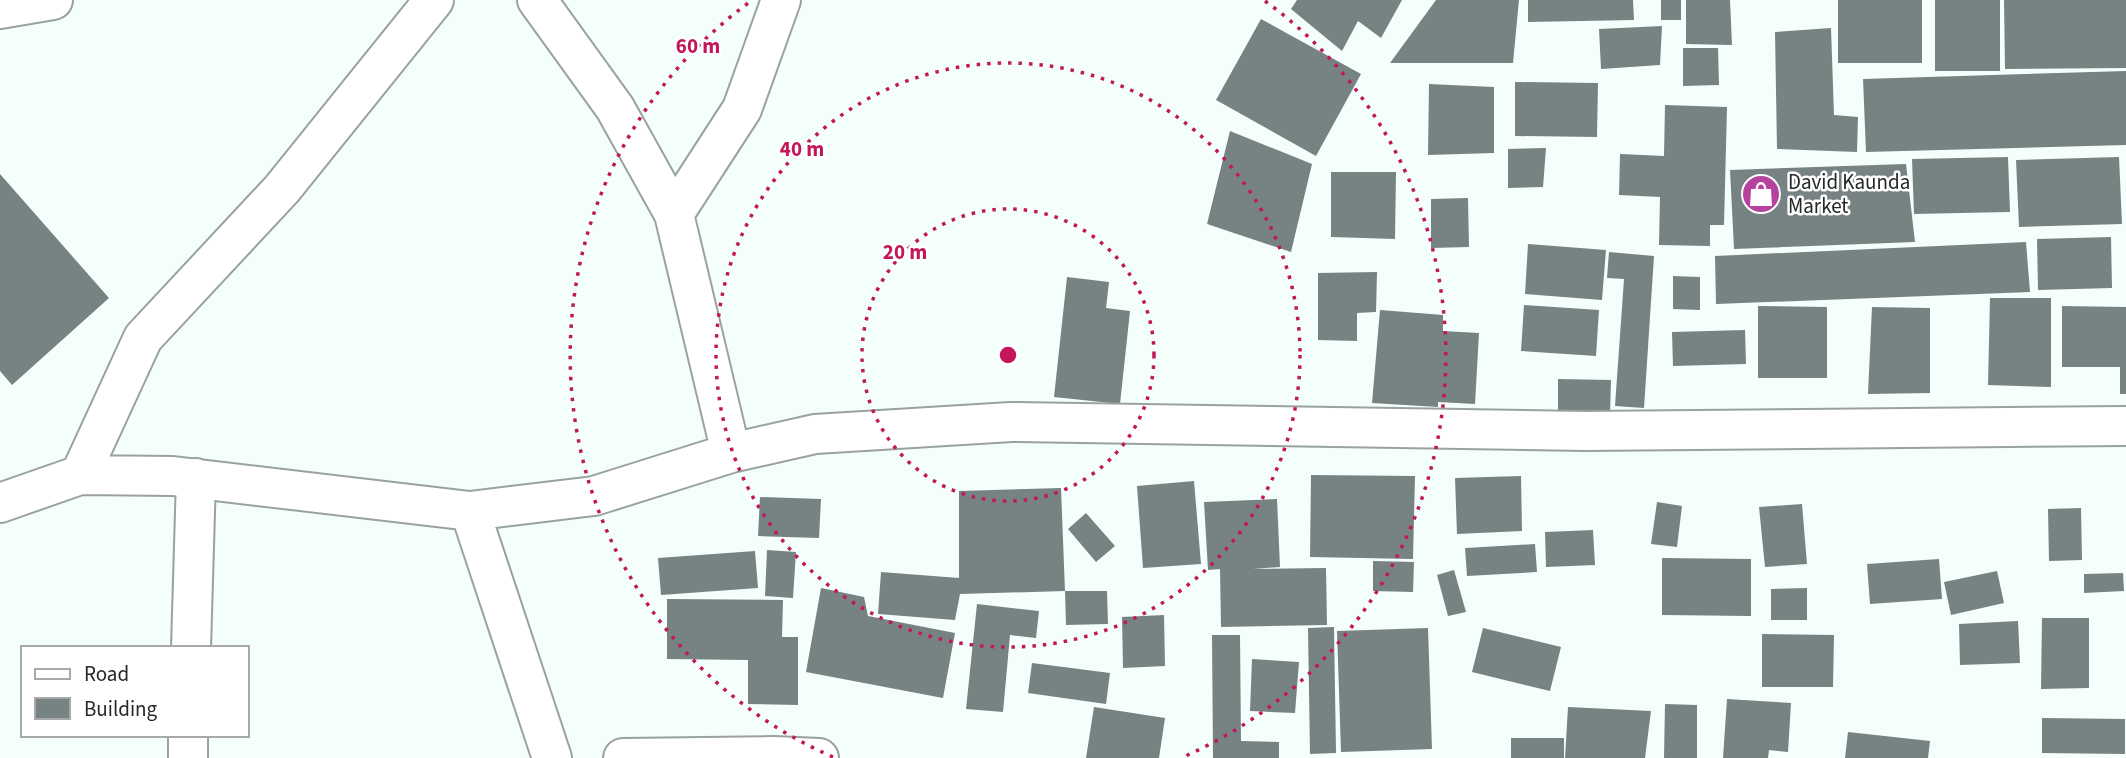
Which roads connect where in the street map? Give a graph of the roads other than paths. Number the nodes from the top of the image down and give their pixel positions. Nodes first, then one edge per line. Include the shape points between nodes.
1 (53, 0) edge
2 (434, 0) edge
3 (537, 0) edge
4 (780, 0) edge
5 (0, 9) edge
6 (674, 214) junction
7 (2126, 426) edge
8 (731, 453) junction
9 (80, 475) junction
10 (196, 478) junction
11 (0, 503) edge
12 (470, 511) junction
13 (191, 646) edge
14 (188, 737) edge
15 (188, 758) edge
16 (552, 758) edge
17 (623, 758) edge
18 (819, 758) edge

1 - 5 street
2 - 9 street via 282,189 143,338
3 - 6 street via 615,108
4 - 6 street via 742,109
6 - 8 street
7 - 8 street via 1585,431 1011,422 815,434
8 - 12 street via 594,496
9 - 10 street
9 - 11 street
10 - 12 street
10 - 13 street
12 - 16 street
14 - 15 street
17 - 18 street

